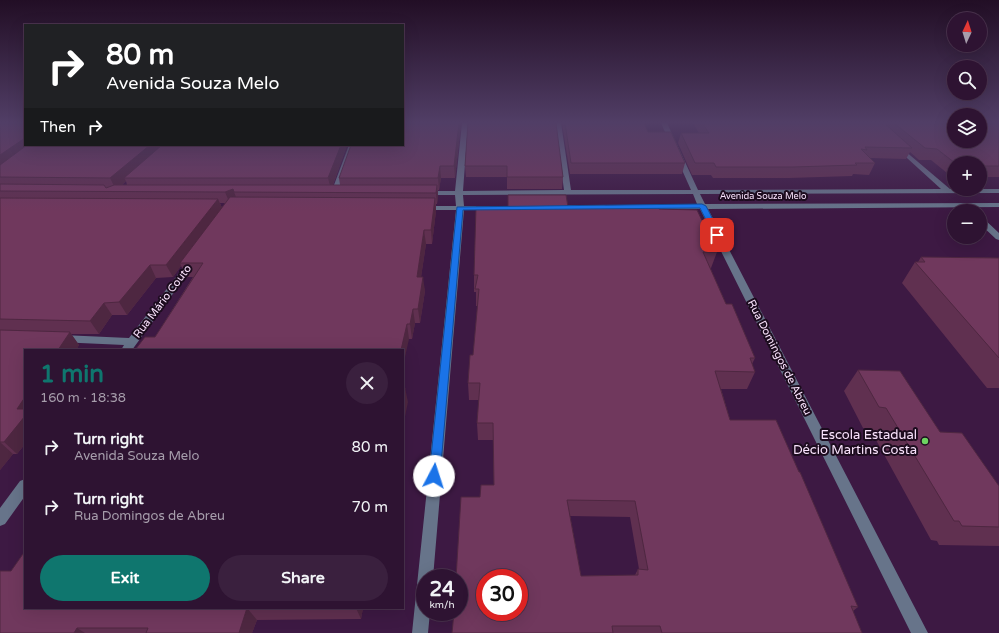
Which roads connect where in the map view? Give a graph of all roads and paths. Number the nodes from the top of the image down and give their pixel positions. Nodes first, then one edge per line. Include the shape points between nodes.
1 (349, 153) edge
2 (463, 153) edge
3 (562, 153) edge
4 (677, 153) edge
5 (904, 153) edge
6 (695, 191) junction
7 (947, 191) joint
8 (987, 191) edge
9 (999, 191) edge
10 (335, 193) edge
11 (413, 193) edge
12 (460, 193) junction
13 (568, 193) junction
14 (953, 196) edge
15 (962, 204) edge
16 (947, 205) edge
17 (987, 205) edge
18 (999, 205) edge
19 (702, 206) junction
20 (546, 207) edge
21 (609, 207) edge
22 (632, 207) edge
23 (412, 208) edge
24 (460, 208) junction
25 (499, 208) edge
26 (987, 226) edge
27 (999, 237) edge
28 (198, 252) edge
29 (54, 339) edge
30 (129, 346) edge
31 (24, 486) edge
32 (1, 516) edge
33 (420, 633) edge
34 (920, 633) edge

1 - 10 street
2 - 12 street
3 - 13 street
4 - 6 street, Rua Domingos de Abreu
5 - 7 street
6 - 7 street, Avenida Souza Melo
6 - 13 street, Avenida Souza Melo
6 - 19 street, Rua Domingos de Abreu
8 - 9 street, Avenida Souza Melo
11 - 12 street, Avenida Souza Melo
12 - 13 street, Avenida Souza Melo
12 - 24 street
14 - 15 street
16 - 19 street, Avenida Souza Melo
17 - 18 street, Avenida Souza Melo
19 - 22 street, Avenida Souza Melo
19 - 34 street, Rua Domingos de Abreu
20 - 21 street
23 - 24 street
24 - 25 street
24 - 33 street
26 - 27 street
28 - 30 street, Rua Mário Couto
29 - 30 street
31 - 32 street

